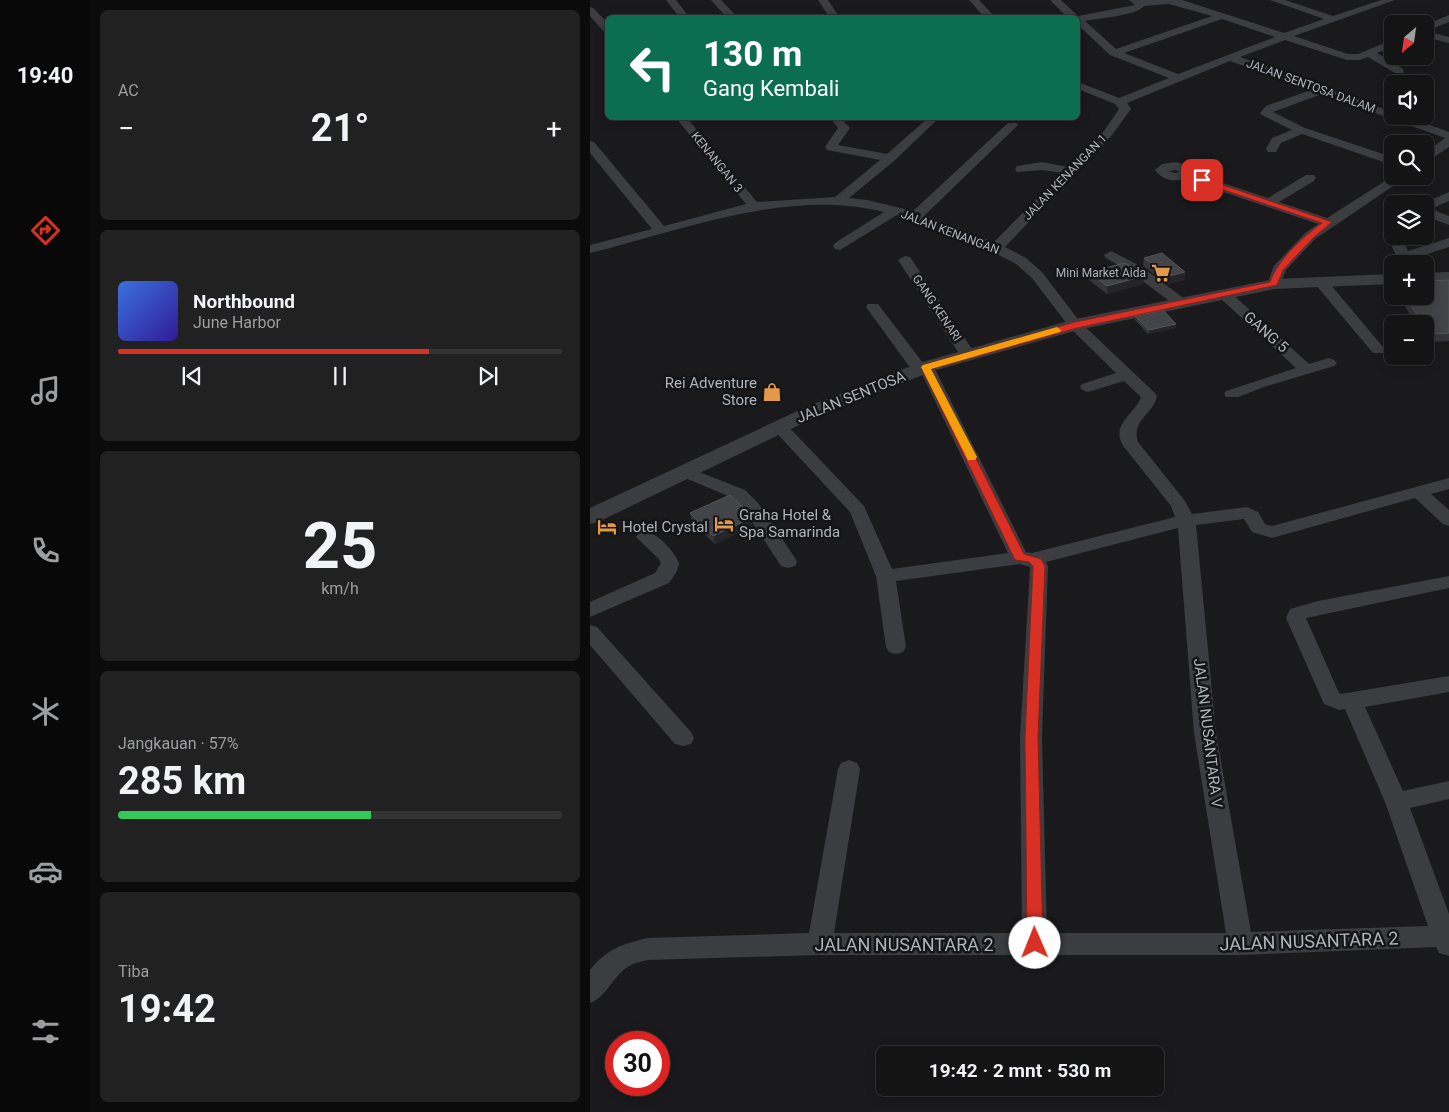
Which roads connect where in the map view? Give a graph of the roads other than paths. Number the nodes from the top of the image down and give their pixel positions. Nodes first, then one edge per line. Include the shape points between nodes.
1 (671, 0) edge
2 (716, 0) edge
3 (823, 0) edge
4 (974, 0) edge
5 (1055, 0) edge
6 (1275, 0) edge
7 (1390, 0) edge
8 (1137, 2) edge
9 (590, 10) edge
10 (683, 15) edge
11 (730, 15) edge
12 (834, 15) edge
13 (989, 15) edge
14 (1072, 15) edge
15 (1222, 16) junction
16 (1080, 18) edge
17 (1449, 18) edge
18 (1333, 19) junction
19 (1080, 23) edge
20 (1434, 26) edge
21 (605, 27) edge
22 (1434, 36) edge
23 (1283, 37) junction
24 (1449, 40) edge
25 (1384, 46) edge
26 (1114, 53) junction
27 (1369, 53) junction
28 (1230, 57) junction
29 (1399, 70) dead end
30 (1177, 77) junction
31 (1080, 86) edge
32 (1323, 90) junction
33 (1119, 102) junction
34 (1384, 113) edge
35 (683, 120) edge
36 (837, 120) edge
37 (932, 120) edge
38 (1012, 125) dead end
39 (1418, 125) edge
40 (1301, 130) junction
41 (1449, 136) edge
42 (1449, 141) edge
43 (590, 145) edge
44 (1272, 149) dead end
45 (1434, 153) edge
46 (890, 158) junction
47 (1384, 159) edge
48 (1021, 169) dead end
49 (1072, 171) junction
50 (1186, 175) dead end
51 (1310, 178) dead end
52 (1388, 185) edge
53 (1449, 196) edge
54 (838, 201) junction
55 (1269, 203) junction
56 (1434, 203) edge
57 (754, 206) junction
58 (895, 210) junction
59 (1434, 215) edge
60 (916, 216) junction
61 (1449, 221) edge
62 (1328, 222) junction
63 (662, 231) junction
64 (624, 240) junction
65 (590, 242) edge
66 (1449, 242) edge
67 (840, 246) dead end
68 (590, 248) edge
69 (996, 248) junction
70 (1112, 255) dead end
71 (1418, 255) edge
72 (905, 260) dead end
73 (1449, 277) edge
74 (1434, 278) edge
75 (1384, 279) edge
76 (1320, 281) junction
77 (1274, 284) junction
78 (1224, 294) junction
79 (1181, 303) junction
80 (873, 306) dead end
81 (1075, 325) junction
82 (1378, 350) dead end
83 (968, 355) junction
84 (1329, 363) dead end
85 (923, 369) junction
86 (1307, 370) junction
87 (1128, 374) junction
88 (1088, 387) dead end
89 (1232, 394) dead end
90 (780, 427) junction
91 (684, 471) junction
92 (1449, 483) edge
93 (1419, 492) junction
94 (590, 516) edge
95 (1186, 520) junction
96 (1449, 520) edge
97 (645, 537) dead end
98 (1026, 558) junction
99 (788, 562) dead end
100 (886, 576) junction
101 (1449, 582) edge
102 (590, 610) edge
103 (590, 632) edge
104 (896, 647) dead end
105 (1449, 684) edge
106 (1352, 702) junction
107 (683, 738) dead end
108 (849, 770) dead end
109 (1449, 790) edge
110 (1396, 802) junction
111 (1447, 942) edge
112 (1035, 943) junction
113 (820, 944) junction
114 (1240, 944) junction
115 (590, 991) edge

1 - 10 street
2 - 11 street
3 - 12 street
4 - 13 street
5 - 14 street
6 - 18 street
7 - 18 street
8 - 15 street via 1176,2
8 - 16 street via 1139,7 1134,10
9 - 21 street
15 - 23 street
15 - 26 street
17 - 20 street
18 - 23 street
19 - 26 street
22 - 24 street
23 - 27 street via 1347,57
23 - 28 street
25 - 27 street
26 - 30 street
27 - 29 street
28 - 30 street
28 - 32 street, JALAN SENTOSA DALAM
30 - 33 street
31 - 33 street
32 - 34 street, JALAN SENTOSA DALAM
32 - 40 street via 1266,112
33 - 49 street, JALAN KENANGAN 1 via 1125,109
35 - 57 street, KENANGAN 3
36 - 46 street via 844,128 831,147
37 - 46 street
38 - 60 street
39 - 41 street, JALAN SENTOSA DALAM
40 - 44 street via 1276,141
40 - 47 street
42 - 45 street
43 - 63 street
46 - 54 street
48 - 49 street via 1042,166
49 - 69 street, JALAN KENANGAN 1
50 - 55 street
51 - 55 street
52 - 62 street
53 - 56 street
54 - 57 street, JALAN KENANGAN
54 - 58 street, JALAN KENANGAN
55 - 62 street
57 - 63 street, JALAN KENANGAN
58 - 60 street, JALAN KENANGAN
58 - 67 street
59 - 61 street
60 - 69 street, JALAN KENANGAN
62 - 77 street via 1279,269
63 - 64 street, JALAN KENANGAN
64 - 65 street via 612,238
64 - 68 street, JALAN KENANGAN
66 - 71 street
69 - 81 street, JALAN KENANGAN via 1021,261 1037,275
70 - 79 street
72 - 83 street, GANG KENARI
73 - 74 street
75 - 76 street, JALAN SENTOSA
76 - 77 street, JALAN SENTOSA
76 - 82 street
77 - 78 street, JALAN SENTOSA
78 - 79 street, JALAN SENTOSA
78 - 86 street, GANG 5
79 - 81 street, JALAN SENTOSA
80 - 85 street
81 - 83 street, JALAN SENTOSA
81 - 87 street, JALAN KENANGAN
83 - 85 street, JALAN SENTOSA
84 - 86 street, GANG 5
85 - 90 street, JALAN SENTOSA
85 - 98 street
86 - 89 street, GANG 5
87 - 88 street
87 - 95 street, JALAN KENANGAN via 1149,396 1126,435 1179,505
90 - 91 street, JALAN SENTOSA
90 - 100 street via 858,510
91 - 94 street, JALAN SENTOSA
91 - 99 street via 739,494 752,507
92 - 93 street
93 - 95 street via 1272,532 1258,528 1252,516 1247,514
93 - 96 street
95 - 98 street
95 - 114 street, JALAN NUSANTARA V via 1205,733
97 - 102 street via 666,555 670,563 668,571 662,578
98 - 100 street
98 - 112 street via 1039,566 1031,737
100 - 104 street
101 - 106 street via 1297,614 1331,698
103 - 107 street
105 - 106 street
106 - 110 street
108 - 113 street
109 - 110 street
110 - 111 street
111 - 114 street, JALAN NUSANTARA 2
112 - 113 street, JALAN NUSANTARA 2
112 - 114 street, JALAN NUSANTARA 2
113 - 115 street, JALAN NUSANTARA 2 via 647,949 622,956

